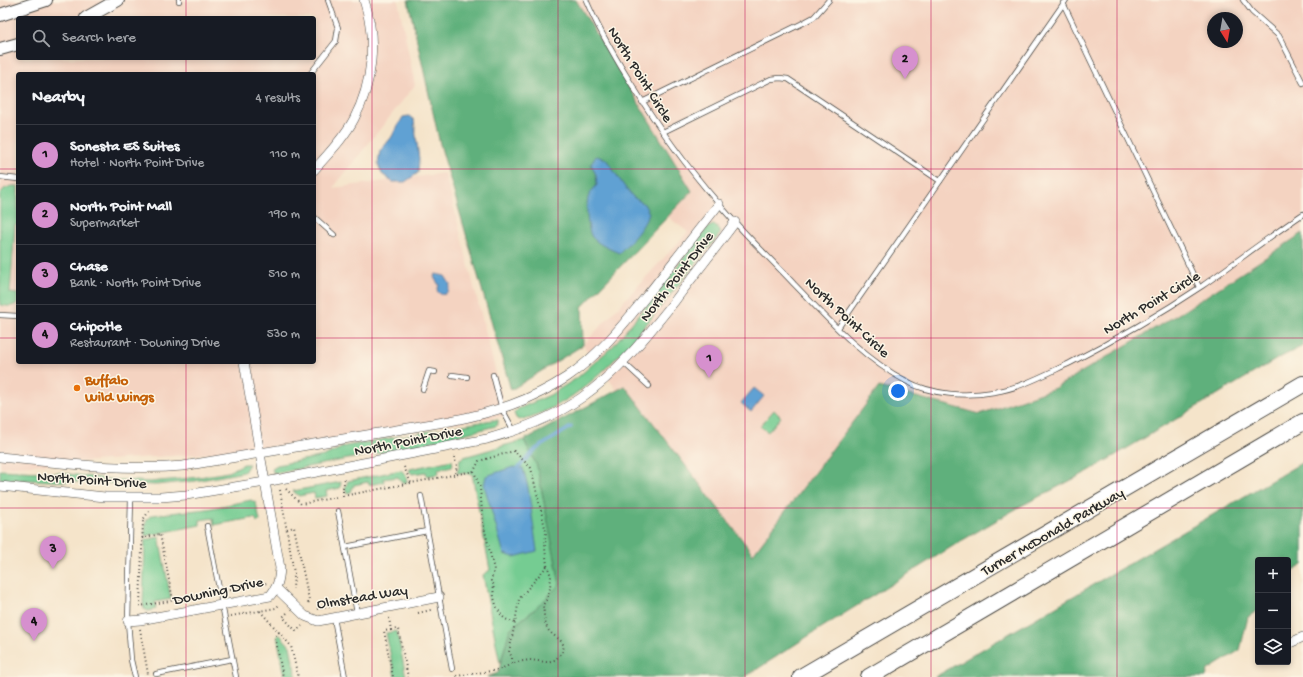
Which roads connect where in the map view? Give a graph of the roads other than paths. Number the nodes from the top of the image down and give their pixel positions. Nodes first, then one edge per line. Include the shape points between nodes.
1 (46, 0) edge
2 (118, 0) edge
3 (328, 0) edge
4 (364, 0) edge
5 (586, 0) edge
6 (829, 0) edge
7 (1243, 0) edge
8 (1064, 1) edge
9 (0, 15) edge
10 (90, 16) edge
11 (16, 45) edge
12 (0, 50) edge
13 (312, 72) edge
14 (1300, 72) edge
15 (1303, 83) edge
16 (642, 102) junction
17 (663, 132) junction
18 (316, 168) edge
19 (0, 177) edge
20 (16, 179) edge
21 (940, 181) junction
22 (718, 204) junction
23 (1303, 214) edge
24 (316, 219) edge
25 (735, 222) junction
26 (334, 235) dead end
27 (1199, 287) junction
28 (0, 315) edge
29 (16, 316) edge
30 (838, 328) junction
31 (623, 362) junction
32 (244, 364) edge
33 (435, 372) dead end
34 (452, 375) dead end
35 (493, 375) dead end
36 (467, 377) dead end
37 (1303, 384) edge
38 (649, 386) dead end
39 (423, 389) dead end
40 (502, 409) junction
41 (1303, 422) edge
42 (514, 431) junction
43 (259, 453) junction
44 (0, 457) edge
45 (265, 482) junction
46 (0, 486) edge
47 (421, 496) dead end
48 (131, 498) junction
49 (338, 511) dead end
50 (207, 526) dead end
51 (427, 531) junction
52 (345, 547) junction
53 (276, 588) junction
54 (439, 597) junction
55 (222, 605) junction
56 (357, 613) junction
57 (334, 618) junction
58 (128, 621) junction
59 (1303, 637) edge
60 (1291, 643) edge
61 (232, 659) junction
62 (452, 669) dead end
63 (156, 674) dead end
64 (135, 677) edge
65 (236, 677) edge
66 (345, 677) edge
67 (802, 677) edge
68 (869, 677) edge

1 - 9 street
2 - 10 street
3 - 13 lane via 338,28 336,41
4 - 18 street via 368,11 372,48 367,84 354,120
5 - 16 lane, North Point Circle
6 - 16 lane via 814,17
7 - 14 lane via 1261,21 1279,36
8 - 21 lane
8 - 27 lane
11 - 12 street
14 - 15 lane
16 - 17 lane, North Point Circle
17 - 21 lane via 771,79 788,79
17 - 22 lane, North Point Circle
19 - 20 lane
21 - 30 lane
22 - 25 lane, North Point Circle
22 - 40 street, North Point Drive via 605,345 567,377 540,393
23 - 27 lane, North Point Circle
24 - 26 lane
25 - 30 lane, North Point Circle
25 - 31 street, North Point Drive
27 - 30 lane, North Point Circle via 1122,335 1055,370 1012,388 981,394 946,393 906,381 874,359
28 - 29 lane
31 - 38 lane
31 - 42 street, North Point Drive via 581,398
32 - 43 street, Downing Drive
33 - 39 lane via 428,371
34 - 36 lane
35 - 40 lane
37 - 67 highway, Turner McDonald Parkway
40 - 42 lane
40 - 43 street, North Point Drive via 450,421
41 - 68 highway
42 - 45 street, North Point Drive via 487,439
43 - 44 street, North Point Drive via 183,466 143,469 107,468
43 - 45 street, Downing Drive
45 - 48 street, North Point Drive via 186,495
45 - 53 street, Downing Drive via 280,568
46 - 48 street, North Point Drive
47 - 51 lane
48 - 58 lane
49 - 52 lane
50 - 55 lane
51 - 52 lane
51 - 54 lane
52 - 56 lane
53 - 55 street, Downing Drive via 270,596
53 - 57 street, Olmstead Way via 305,616 318,621
54 - 56 street, Olmstead Way
54 - 62 lane
55 - 58 street, Downing Drive
55 - 61 lane
56 - 57 street, Olmstead Way
57 - 66 lane
58 - 64 lane
59 - 60 street
61 - 63 lane
61 - 65 lane

